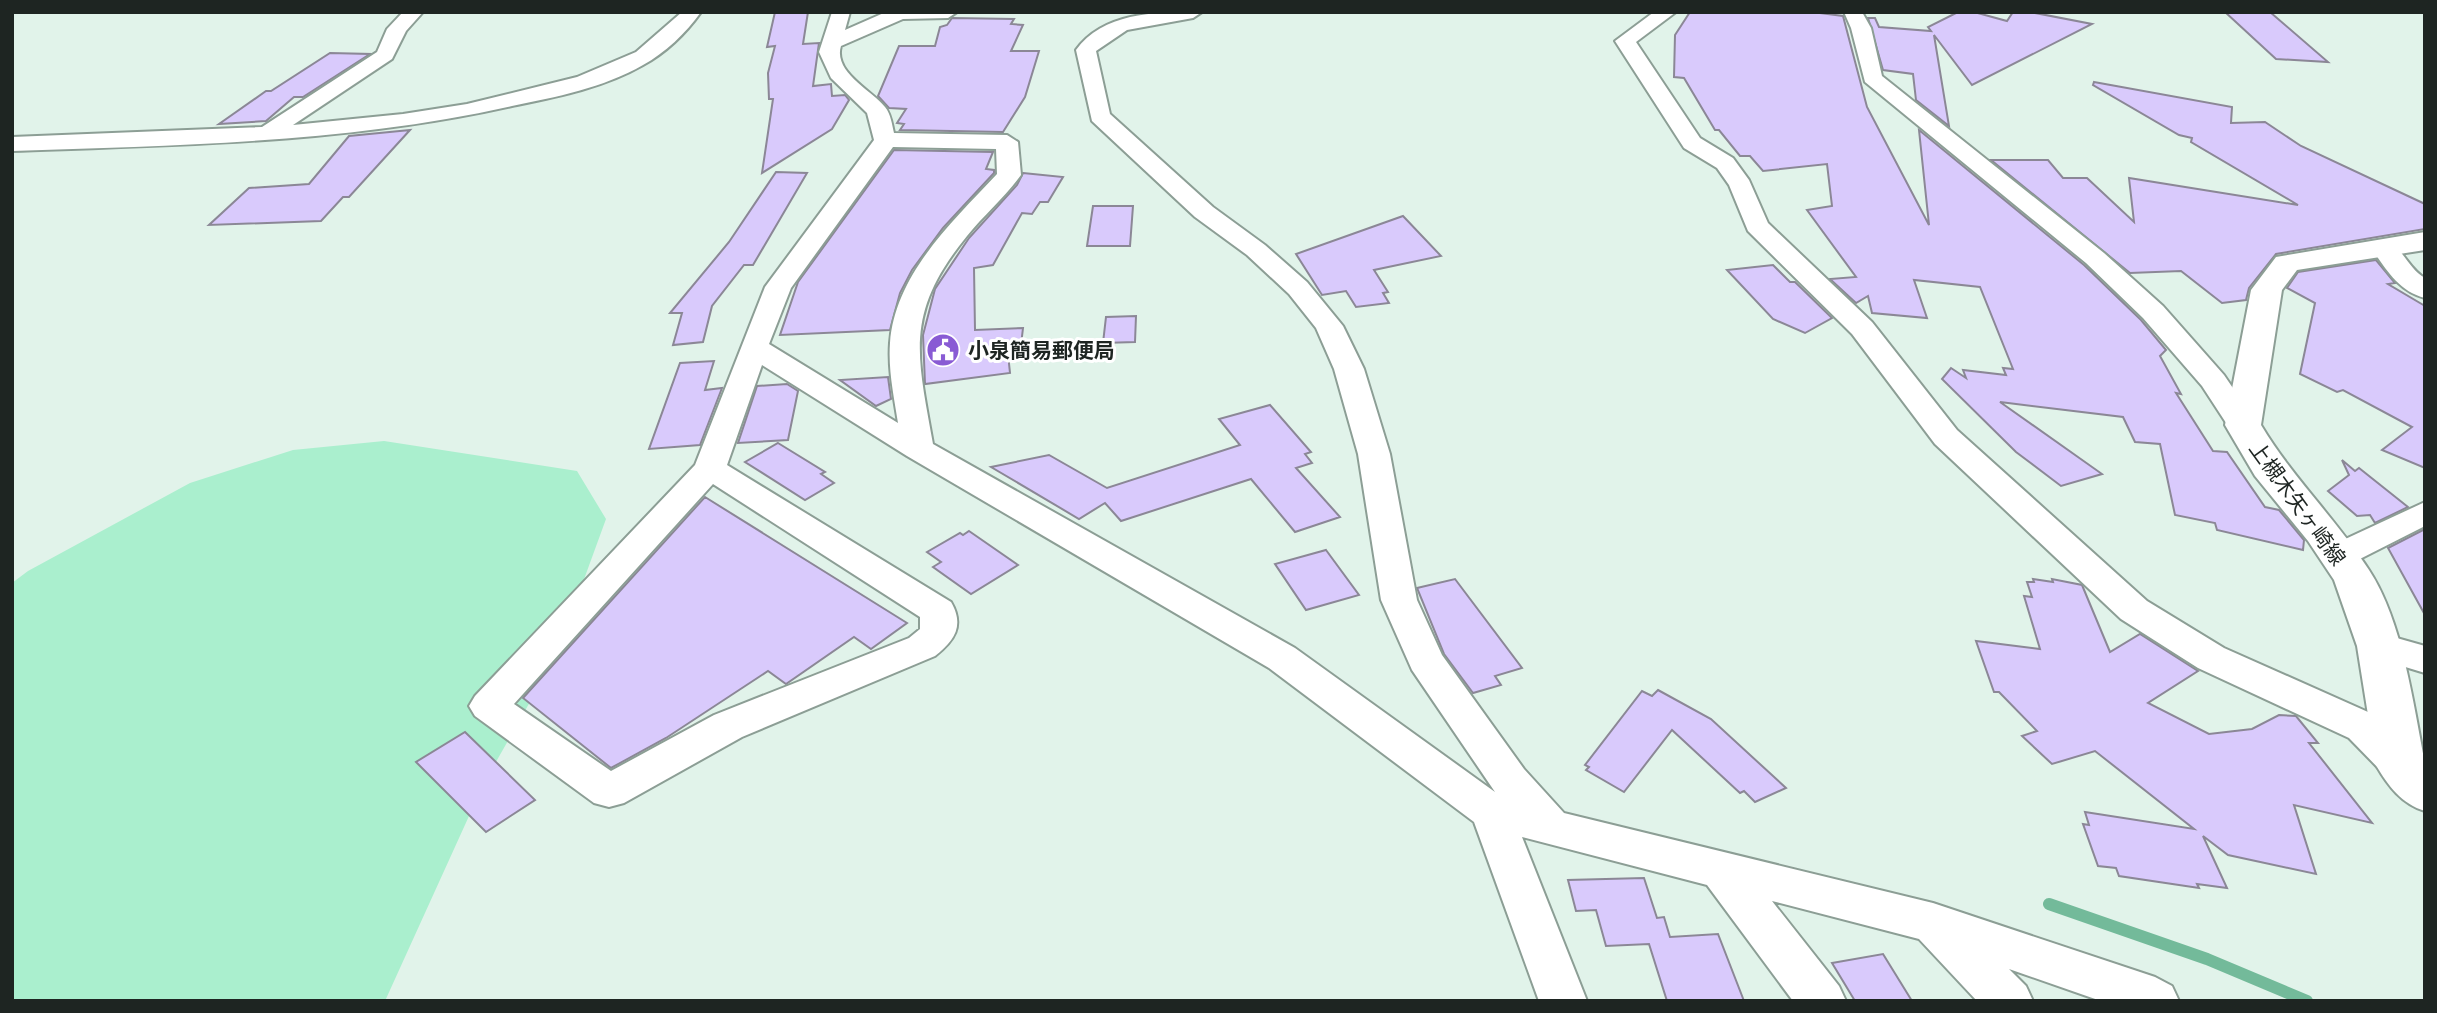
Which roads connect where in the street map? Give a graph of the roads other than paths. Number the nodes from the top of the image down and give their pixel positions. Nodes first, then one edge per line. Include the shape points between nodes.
1 (414, 12) edge
2 (692, 12) edge
3 (900, 12) edge
4 (948, 12) edge
5 (1193, 12) edge
6 (1667, 12) edge
7 (1853, 12) edge
8 (841, 13) edge
9 (833, 42) junction
10 (265, 134) junction
11 (885, 140) junction
12 (12, 144) edge
13 (2425, 241) edge
14 (2385, 248) junction
15 (2425, 290) edge
16 (754, 347) junction
17 (2242, 425) junction
18 (918, 449) junction
19 (710, 468) junction
20 (2425, 512) edge
21 (2338, 556) junction
22 (2379, 646) junction
23 (2425, 660) edge
24 (2400, 765) junction
25 (2425, 792) edge
26 (1491, 812) junction
27 (1553, 830) junction
28 (1720, 869) junction
29 (1933, 923) junction
30 (1563, 1001) edge
31 (1822, 1001) edge
32 (2009, 1001) edge
33 (2155, 1001) edge

1 - 10 street via 397,29 385,55
2 - 10 street via 638,60 587,83 447,115
3 - 4 street
3 - 8 street
3 - 9 street
5 - 27 street via 1097,36 1086,50 1100,116 1204,212 1298,288 1329,326 1349,369 1374,454 1399,600 1425,660 1509,780
6 - 24 street via 1625,41 1684,132 1692,143 1726,163 1741,185 1757,226 1862,328 1945,437 2134,610 2211,658 2363,727
7 - 17 street via 1872,78 2085,249 2153,312 2214,381
8 - 9 street
9 - 11 street via 829,52 838,74 877,111
10 - 12 street
11 - 16 street via 778,287
11 - 18 street via 1007,142 1009,175 942,250 912,301 903,342
13 - 14 main road, 上槻木矢ヶ崎線
14 - 15 street via 2407,279
14 - 17 main road, 上槻木矢ヶ崎線 via 2287,263 2267,290
16 - 18 street
16 - 19 street
17 - 21 main road, 上槻木矢ヶ崎線 via 2268,468
18 - 26 street via 1282,658
19 - 19 street via 489,706 609,791 728,726 922,647 939,634 938,611
20 - 21 street
21 - 22 main road, 上槻木矢ヶ崎線 via 2354,579
22 - 23 street
22 - 24 main road, 上槻木矢ヶ崎線
24 - 25 main road
26 - 27 street
26 - 30 street
27 - 28 street
28 - 29 street
28 - 31 street
29 - 32 street
29 - 33 street

